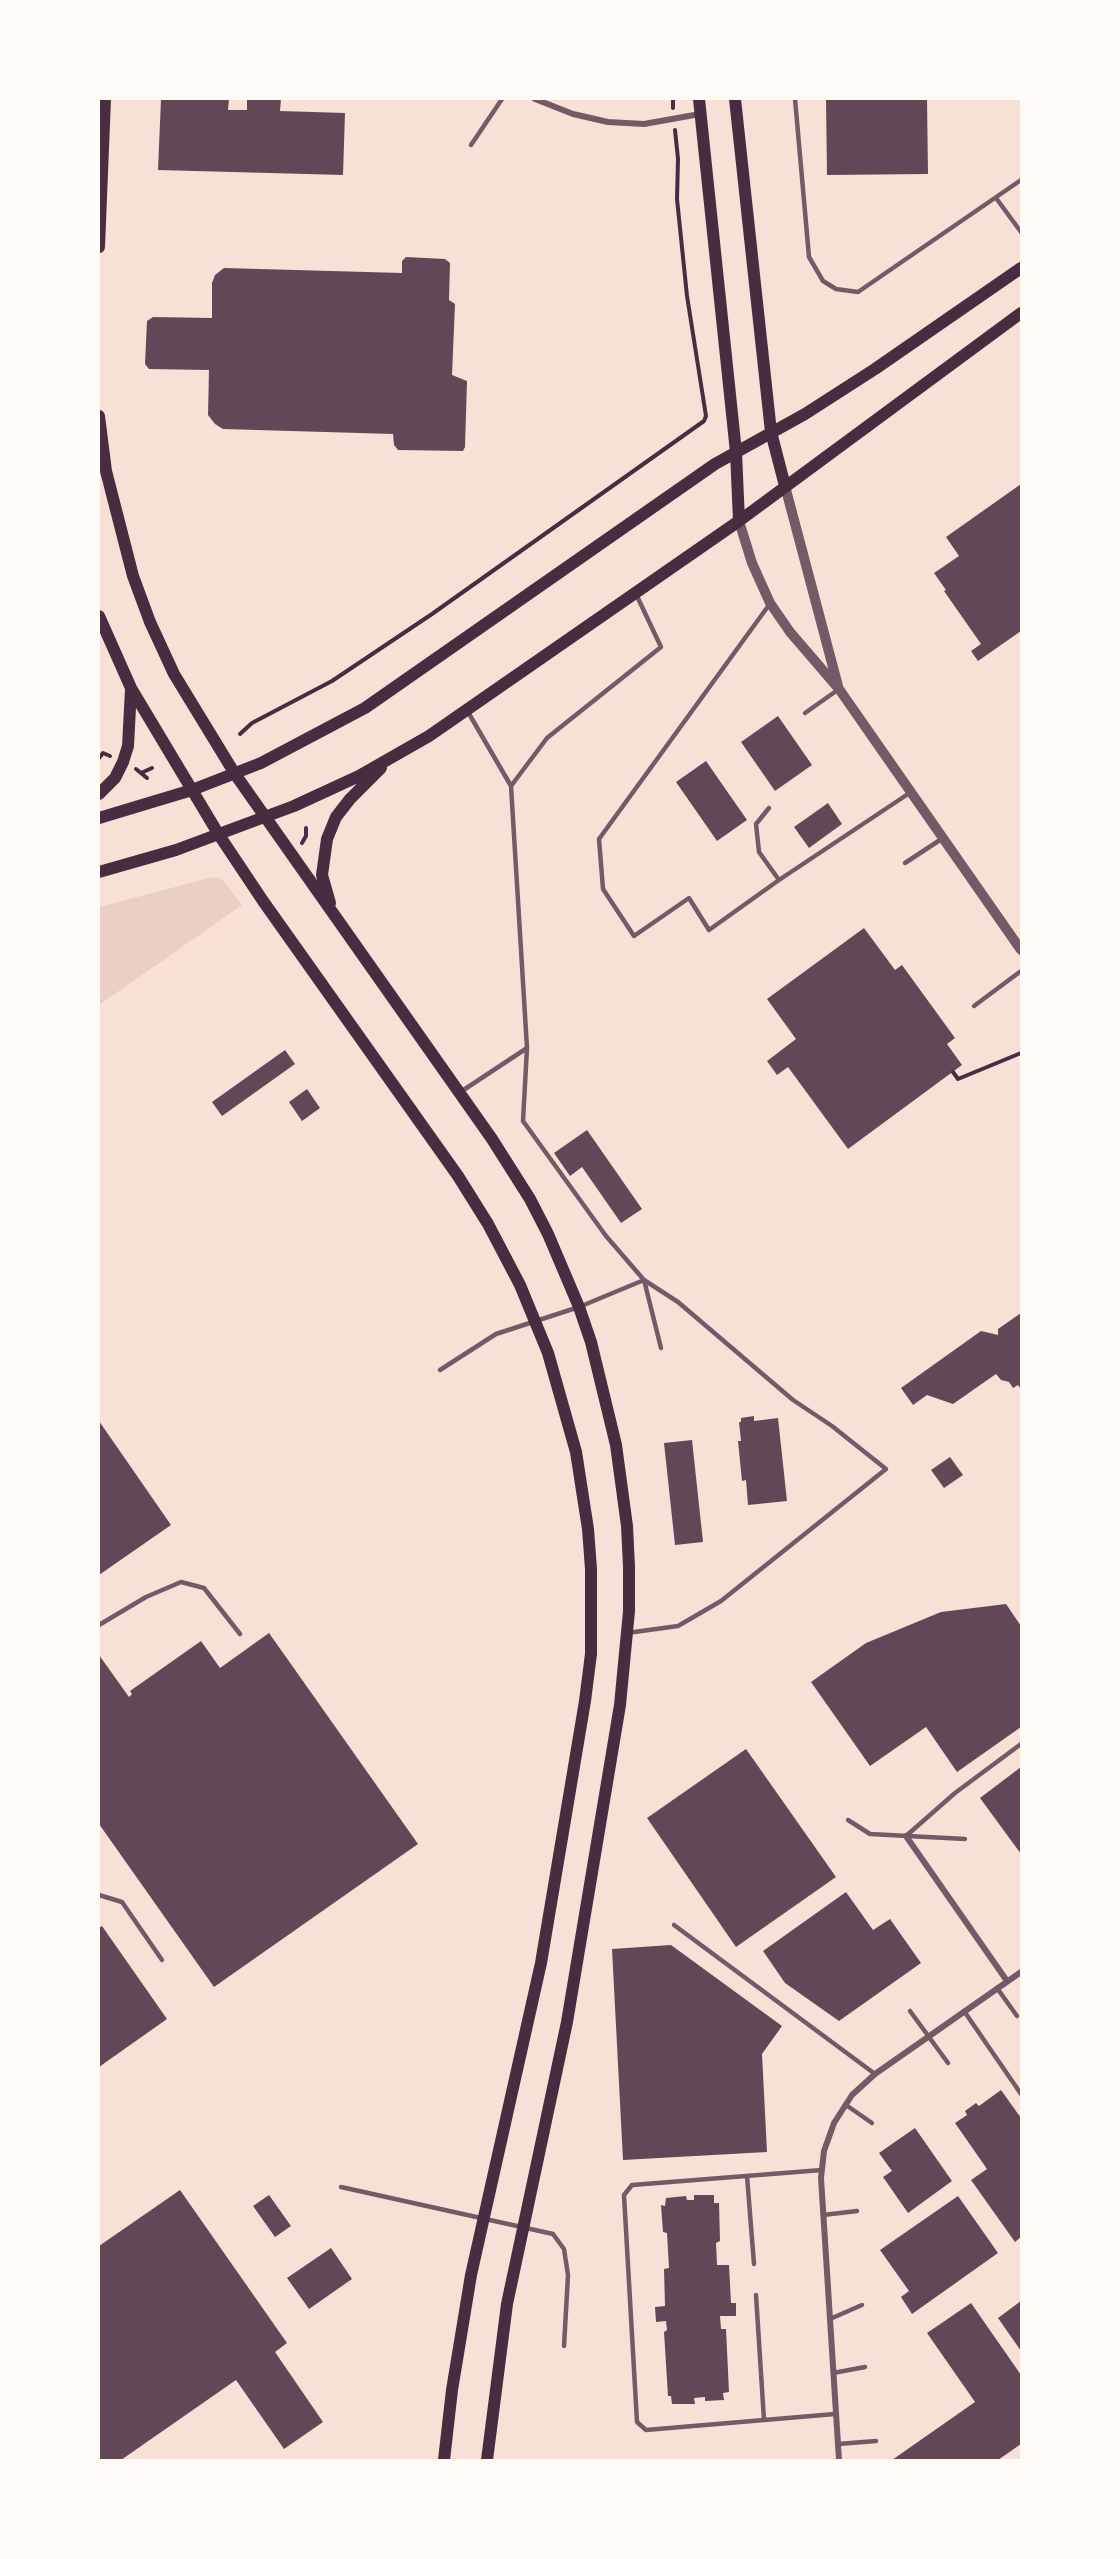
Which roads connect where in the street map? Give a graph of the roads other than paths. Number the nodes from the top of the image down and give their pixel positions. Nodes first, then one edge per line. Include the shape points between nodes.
1 (105, 99) edge
2 (502, 99) edge
3 (535, 99) edge
4 (699, 99) edge
5 (735, 99) edge
6 (795, 99) edge
7 (700, 114) junction
8 (471, 145) dead end
9 (1021, 180) edge
10 (996, 198) junction
11 (1021, 232) edge
12 (99, 247) edge
13 (1021, 268) edge
14 (1021, 313) edge
15 (99, 416) edge
16 (771, 432) junction
17 (736, 452) junction
18 (785, 486) junction
19 (739, 521) junction
20 (635, 592) junction
21 (770, 603) junction
22 (99, 616) edge
23 (130, 688) junction
24 (839, 689) junction
25 (466, 710) junction
26 (805, 713) dead end
27 (393, 757) junction
28 (235, 774) junction
29 (511, 786) junction
30 (192, 790) junction
31 (911, 792) junction
32 (99, 794) edge
33 (769, 808) dead end
34 (265, 817) junction
35 (99, 818) edge
36 (219, 835) junction
37 (943, 838) junction
38 (905, 863) dead end
39 (99, 872) edge
40 (779, 880) junction
41 (341, 926) junction
42 (1021, 950) edge
43 (1021, 971) edge
44 (974, 1005) dead end
45 (527, 1048) junction
46 (459, 1093) junction
47 (644, 1280) junction
48 (579, 1307) junction
49 (535, 1320) junction
50 (661, 1348) dead end
51 (440, 1370) dead end
52 (99, 1625) edge
53 (627, 1633) junction
54 (240, 1634) dead end
55 (1021, 1744) edge
56 (848, 1820) dead end
57 (906, 1836) junction
58 (966, 1839) dead end
59 (99, 1895) edge
60 (674, 1925) dead end
61 (162, 1960) dead end
62 (1021, 1971) edge
63 (1007, 1981) junction
64 (997, 1988) junction
65 (910, 2011) dead end
66 (964, 2011) junction
67 (1017, 2016) dead end
68 (929, 2036) junction
69 (948, 2063) dead end
70 (875, 2074) junction
71 (1021, 2094) edge
72 (846, 2105) junction
73 (872, 2123) dead end
74 (822, 2170) junction
75 (747, 2176) junction
76 (341, 2187) dead end
77 (857, 2211) dead end
78 (824, 2214) junction
79 (483, 2219) junction
80 (524, 2228) junction
81 (754, 2265) dead end
82 (756, 2295) dead end
83 (862, 2305) dead end
84 (830, 2319) junction
85 (564, 2346) dead end
86 (865, 2367) dead end
87 (833, 2373) junction
88 (835, 2414) junction
89 (764, 2420) junction
90 (876, 2441) dead end
91 (837, 2444) junction
92 (444, 2460) edge
93 (487, 2460) edge
94 (837, 2460) edge

1 - 12 main road
2 - 8 lane
3 - 7 street via 608,122 644,124
4 - 7 main road
5 - 16 main road
6 - 10 lane via 809,256 823,281 836,289 858,292
7 - 17 main road
9 - 10 lane
10 - 11 lane
13 - 16 main road via 875,369
14 - 18 main road
15 - 28 main road via 118,522 150,622 174,674
16 - 17 main road
16 - 18 main road
17 - 19 main road
17 - 28 main road via 390,692 329,729
18 - 19 main road
18 - 24 street
19 - 20 main road
19 - 21 street
20 - 25 main road
20 - 29 lane via 661,647 547,738
21 - 24 street
21 - 40 lane via 599,839 603,889 634,936 689,898 710,930
22 - 23 main road
23 - 30 main road
23 - 32 main road via 129,739 123,762 115,778
24 - 26 lane
24 - 31 street
25 - 27 main road
25 - 29 lane
27 - 34 main road
27 - 41 main road via 350,799 336,817 327,839 321,875
28 - 30 main road
28 - 34 main road
29 - 45 lane
30 - 35 main road
30 - 36 main road
31 - 37 street
31 - 40 lane
33 - 40 lane via 756,824 759,852
34 - 36 main road
34 - 41 main road
36 - 39 main road
36 - 49 main road via 458,1176 516,1277
37 - 38 lane
37 - 42 street
41 - 46 main road
43 - 44 lane
45 - 46 lane
45 - 47 lane via 523,1121 606,1236
46 - 48 main road via 530,1199
47 - 48 lane
47 - 50 lane
47 - 53 lane via 678,1302 793,1400 886,1469 721,1601 678,1626
48 - 49 lane
48 - 53 main road via 608,1409 622,1484 629,1567
49 - 51 lane via 496,1334
49 - 79 main road via 562,1395 583,1487 591,1569 591,1654 541,1963
52 - 54 lane via 181,1582 204,1588
53 - 80 main road via 620,1705 567,2022
55 - 57 lane
56 - 57 lane via 870,1834
57 - 58 lane
57 - 63 street
59 - 61 lane via 122,1902
60 - 70 lane
62 - 63 street
63 - 64 street
64 - 66 street
64 - 67 lane
65 - 68 lane
66 - 68 street
66 - 71 lane
68 - 69 lane
68 - 70 street
70 - 72 street
72 - 73 lane
72 - 74 street via 834,2123
74 - 75 lane
74 - 78 street
75 - 81 lane
75 - 89 lane via 632,2185 624,2195 637,2422 646,2430
76 - 79 lane
77 - 78 lane
78 - 84 street
79 - 80 lane
79 - 92 main road via 461,2333
80 - 85 lane via 553,2234 564,2249 568,2275
80 - 93 main road via 502,2338
82 - 89 lane
83 - 84 lane
84 - 87 street
86 - 87 lane
87 - 88 street
88 - 89 lane
88 - 91 street
90 - 91 lane
91 - 94 street

